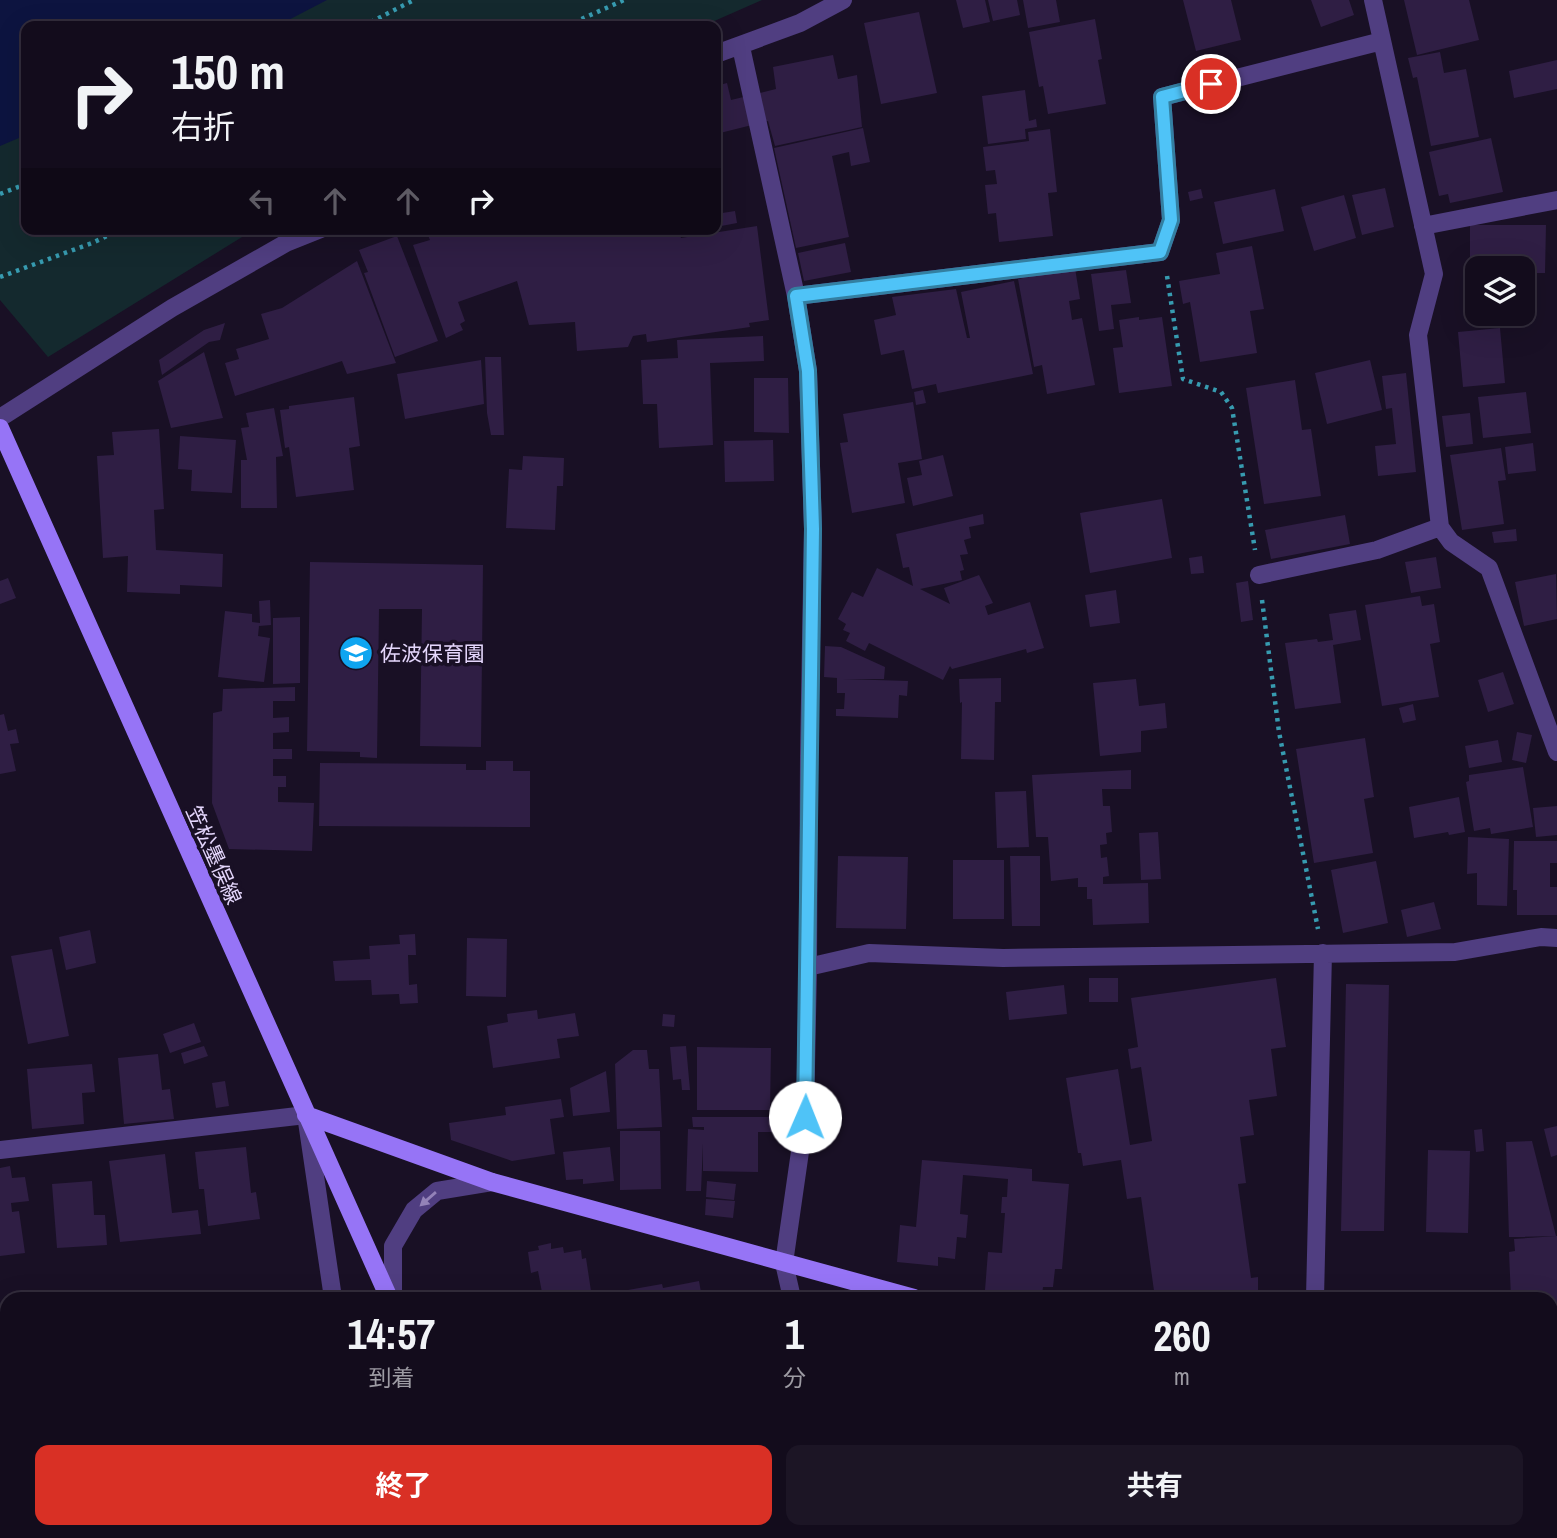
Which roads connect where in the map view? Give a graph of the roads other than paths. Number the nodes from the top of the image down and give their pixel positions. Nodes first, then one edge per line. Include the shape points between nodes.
1 (843, 0) edge
2 (1373, 0) edge
3 (1382, 41) junction
4 (741, 47) junction
5 (721, 53) edge
6 (1557, 200) edge
7 (1423, 226) junction
8 (306, 235) edge
9 (796, 296) junction
10 (0, 418) edge
11 (0, 428) edge
12 (1440, 527) junction
13 (1259, 575) dead end
14 (1557, 752) edge
15 (1557, 938) edge
16 (1323, 953) junction
17 (808, 967) junction
18 (306, 1115) junction
19 (0, 1150) edge
20 (492, 1182) junction
21 (784, 1263) junction
22 (332, 1292) edge
23 (388, 1292) edge
24 (391, 1292) edge
25 (791, 1292) edge
26 (892, 1292) edge
27 (1315, 1292) edge

1 - 4 street
2 - 3 street
3 - 7 street
3 - 9 street via 1162,97 1171,220 1160,252
4 - 5 street
4 - 9 street
6 - 7 street
7 - 12 street via 1434,274 1418,335
8 - 10 street via 172,308
9 - 17 street via 808,371 813,529
11 - 18 main road, 笠松墨俣線
12 - 13 street via 1377,550
12 - 14 street via 1451,542 1489,568
15 - 16 street via 1455,952
16 - 17 street via 1003,958 869,953
16 - 27 street
17 - 21 street via 805,1117
18 - 19 street
18 - 20 main road
18 - 22 street
18 - 23 main road, 笠松墨俣線
20 - 21 main road
20 -> 24 street via 437,1191 414,1210 393,1246
21 - 25 street
21 - 26 main road

